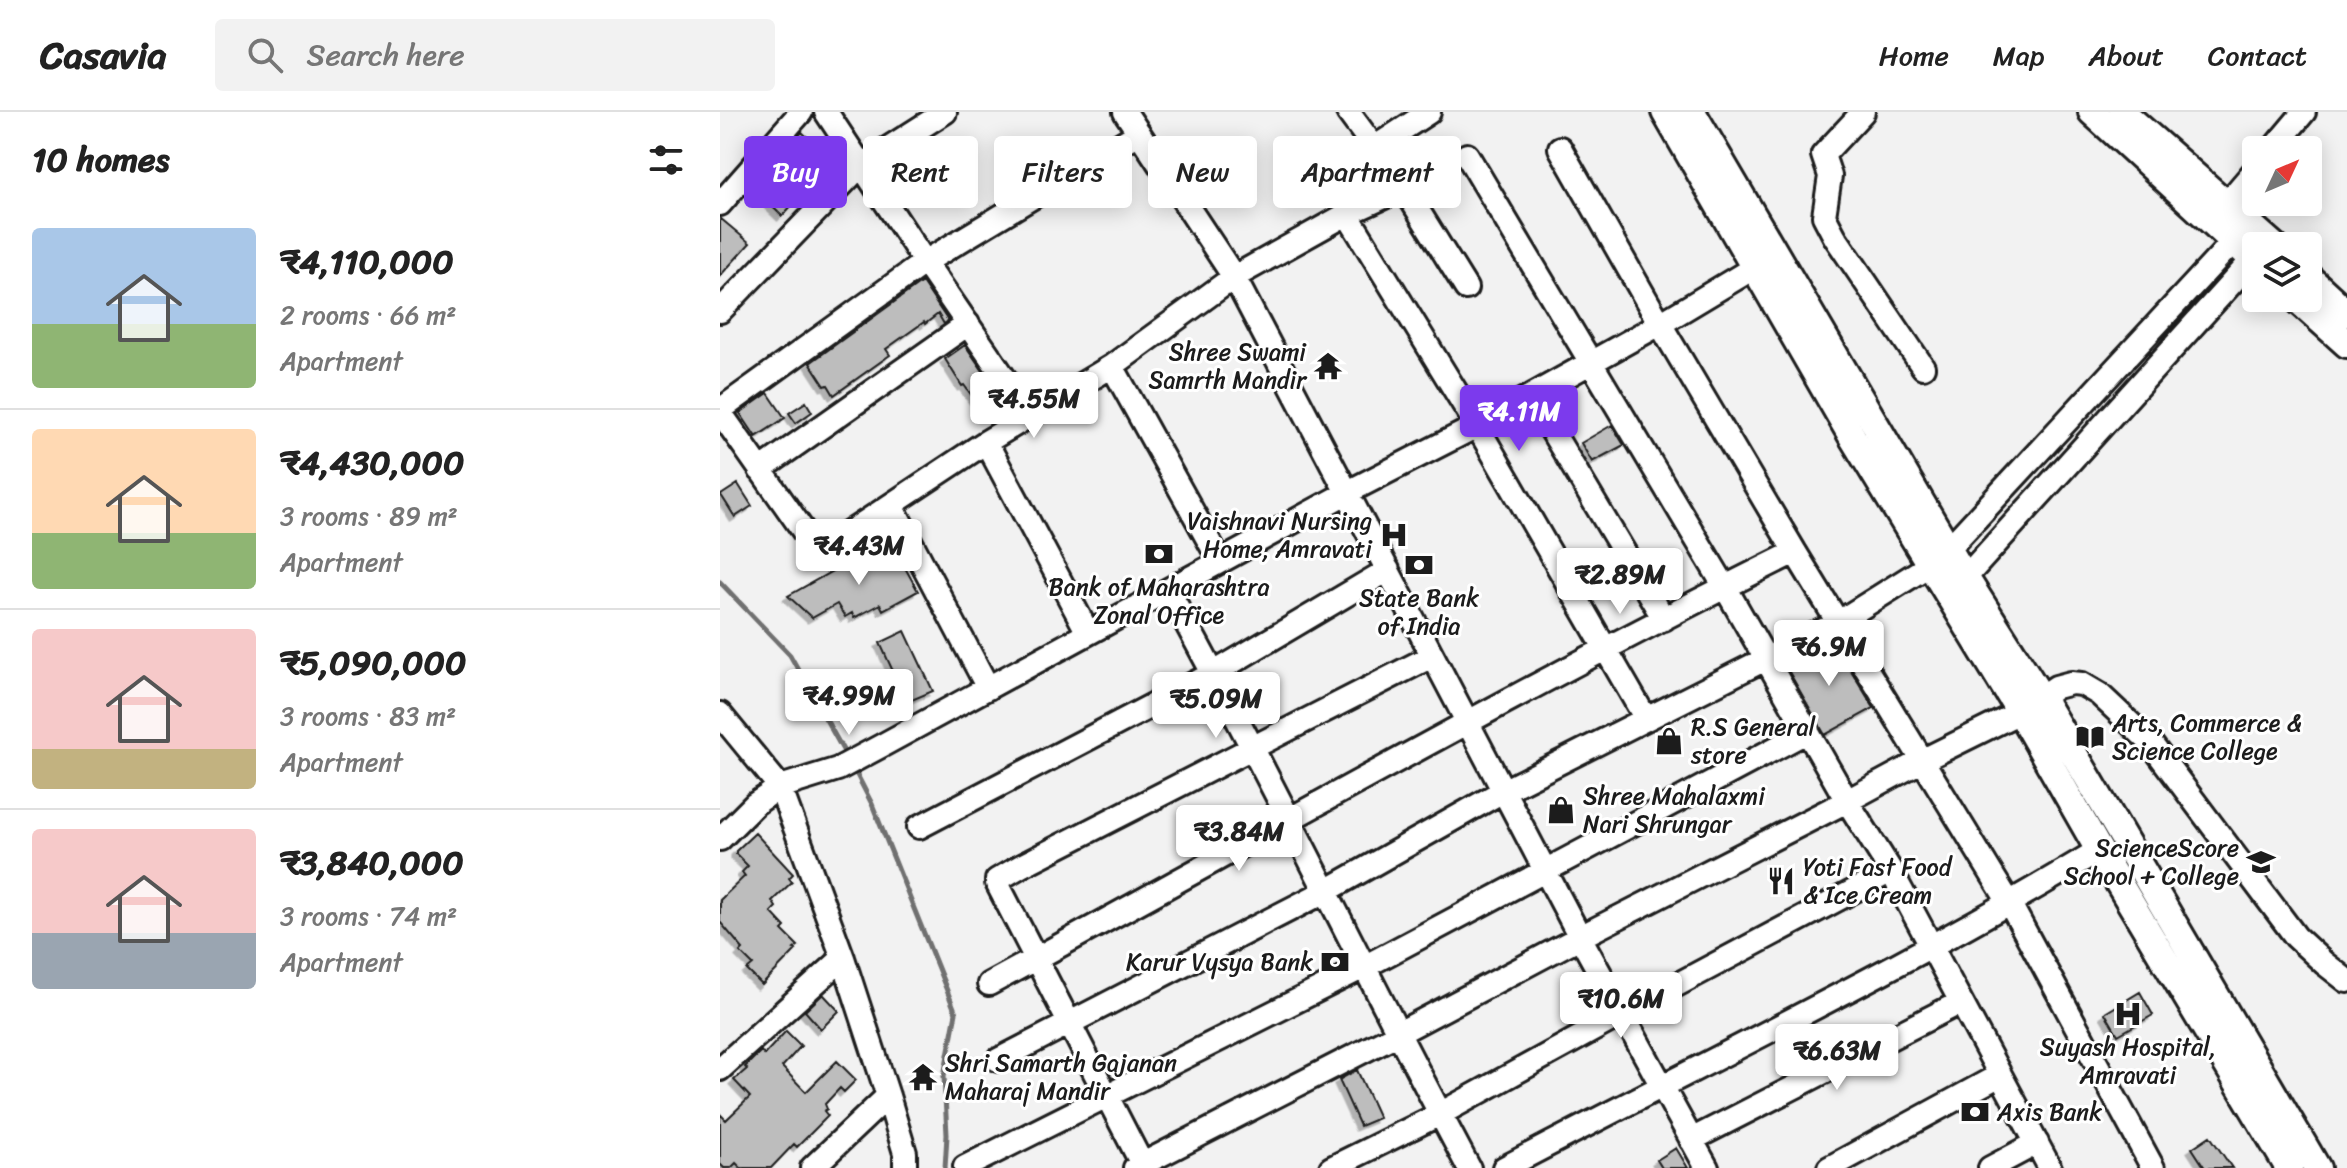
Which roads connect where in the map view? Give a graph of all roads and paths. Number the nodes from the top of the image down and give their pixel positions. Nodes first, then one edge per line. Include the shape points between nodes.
1 (801, 112) edge
2 (826, 112) edge
3 (945, 112) edge
4 (1125, 112) edge
5 (1348, 112) edge
6 (1429, 112) edge
7 (1665, 112) edge
8 (1692, 112) edge
9 (1863, 112) edge
10 (2092, 112) edge
11 (2122, 112) edge
12 (2304, 112) edge
13 (1139, 133) junction
14 (1365, 136) edge
15 (1392, 136) edge
16 (2284, 136) edge
17 (1560, 148) dead end
18 (1467, 155) dead end
19 (860, 166) junction
20 (2242, 185) edge
21 (2227, 203) junction
22 (720, 204) edge
23 (1360, 208) edge
24 (1416, 208) edge
25 (1347, 214) junction
26 (2247, 232) edge
27 (2242, 235) edge
28 (2242, 260) edge
29 (1765, 261) junction
30 (925, 262) junction
31 (2242, 264) edge
32 (1234, 277) junction
33 (1466, 288) dead end
34 (2322, 290) edge
35 (720, 311) edge
36 (2312, 312) edge
37 (2347, 313) edge
38 (968, 324) junction
39 (1660, 324) junction
40 (2347, 344) edge
41 (1589, 362) junction
42 (1112, 366) junction
43 (1923, 367) dead end
44 (1531, 396) junction
45 (2087, 399) junction
46 (720, 411) edge
47 (1030, 415) junction
48 (2109, 419) junction
49 (1477, 426) junction
50 (986, 442) junction
51 (760, 470) junction
52 (1348, 492) junction
53 (892, 506) junction
54 (1795, 552) junction
55 (1940, 556) junction
56 (1220, 561) junction
57 (1388, 570) junction
58 (1725, 587) junction
59 (1957, 587) junction
60 (1168, 590) junction
61 (1664, 619) junction
62 (1837, 623) junction
63 (1088, 633) junction
64 (1606, 650) junction
65 (1432, 656) junction
66 (1767, 658) junction
67 (1214, 673) junction
68 (988, 688) junction
69 (2030, 704) junction
70 (720, 714) edge
71 (1646, 719) junction
72 (1468, 723) junction
73 (1808, 731) junction
74 (1252, 748) junction
75 (1921, 761) junction
76 (780, 787) junction
77 (1503, 791) junction
78 (1847, 801) junction
79 (1289, 819) junction
80 (919, 827) dead end
81 (720, 839) edge
82 (2099, 850) junction
83 (1545, 871) junction
84 (1891, 871) junction
85 (1326, 891) junction
86 (2010, 904) junction
87 (1580, 937) junction
88 (1932, 948) junction
89 (843, 958) junction
90 (1034, 959) junction
91 (1364, 967) junction
92 (2347, 981) edge
93 (989, 984) dead end
94 (1961, 1002) junction
95 (1622, 1014) junction
96 (1068, 1023) junction
97 (1397, 1034) junction
98 (998, 1060) dead end
99 (720, 1069) edge
100 (2000, 1075) junction
101 (1661, 1085) junction
102 (888, 1096) junction
103 (1106, 1096) junction
104 (1440, 1114) junction
105 (1691, 1140) junction
106 (2037, 1143) junction
107 (965, 1167) edge
108 (1140, 1167) edge
109 (812, 1168) edge
110 (905, 1168) edge
111 (1331, 1168) edge
112 (1469, 1168) edge
113 (1504, 1168) edge
114 (1707, 1168) edge
115 (1829, 1168) edge
116 (1990, 1168) edge
117 (2050, 1168) edge
118 (2153, 1168) edge
119 (2289, 1168) edge
120 (2317, 1168) edge

1 - 22 street
2 - 19 street
3 - 19 street
4 - 13 street
5 - 14 street
6 - 15 street
7 - 29 main road
8 - 29 main road
9 - 43 street via 1823,155 1830,176 1824,216
10 - 27 main road
11 - 21 main road
12 - 16 street
13 - 30 street
13 - 32 street
17 - 39 street
18 - 41 street
19 - 30 street
19 - 35 street
20 - 21 street
21 - 26 main road
23 - 25 street
24 - 33 street
25 - 32 street
25 - 49 street
28 - 45 street
29 - 39 street
29 - 55 main road
30 - 38 street
30 - 46 street
31 - 48 street
32 - 42 street
32 - 52 street
34 - 37 main road
36 - 40 main road
38 - 47 street
38 - 51 street
39 - 41 street
39 - 54 street
41 - 44 street
41 - 58 street
42 - 47 street
42 - 56 street
44 - 49 street
44 - 61 street
45 - 48 street
45 - 55 street
46 - 51 street
47 - 50 street
48 - 59 street
49 - 52 street
49 - 64 street
50 - 53 street
50 - 63 street
51 - 53 street via 820,549
52 - 56 street
52 - 57 street
53 - 68 street
54 - 58 street
54 - 62 street
55 - 59 main road
55 - 62 street
56 - 60 street
57 - 65 street
57 - 67 street
58 - 61 street
58 - 66 street
59 - 69 main road
60 - 63 street
60 - 67 street
61 - 64 street
62 - 66 street
62 - 75 street
63 - 68 street
64 - 71 street
64 - 72 street
65 - 72 street
65 - 74 street
66 - 71 street
66 - 73 street
67 - 74 street
67 - 80 street
68 - 76 street via 838,769
69 - 75 street
69 - 82 main road
69 - 92 street via 2071,683 2099,694 2120,712 2149,741 2296,937
69 - 120 main road
70 - 76 street
71 - 77 street
72 - 77 street
72 - 79 street
73 - 78 street
73 - 83 street
74 - 79 street
74 - 90 street via 999,877 997,883
75 - 78 street
75 - 86 street
76 - 81 street
76 - 89 street
77 - 83 street
77 - 85 street
78 - 84 street
78 - 87 street
79 - 85 street
79 - 90 street
82 - 86 street
82 - 119 main road
83 - 87 street
83 - 91 street
84 - 88 street
84 - 95 street
85 - 91 street
85 - 96 street
86 - 88 street
86 - 118 street
87 - 95 street
87 - 97 street
88 - 94 street
88 - 101 street
89 - 99 street
89 - 102 street
90 - 93 street
90 - 96 street
91 - 97 street
91 - 103 street
94 - 100 street
94 - 105 street
95 - 101 street
95 - 104 street
96 - 98 street
96 - 103 street
97 - 104 street
97 - 108 street
100 - 106 street
100 - 115 street
101 - 105 street
101 - 113 street
102 - 109 street
102 - 110 street
103 - 107 street
103 - 108 street
104 - 111 street
104 - 112 street
105 - 114 street
106 - 116 street
106 - 117 street

